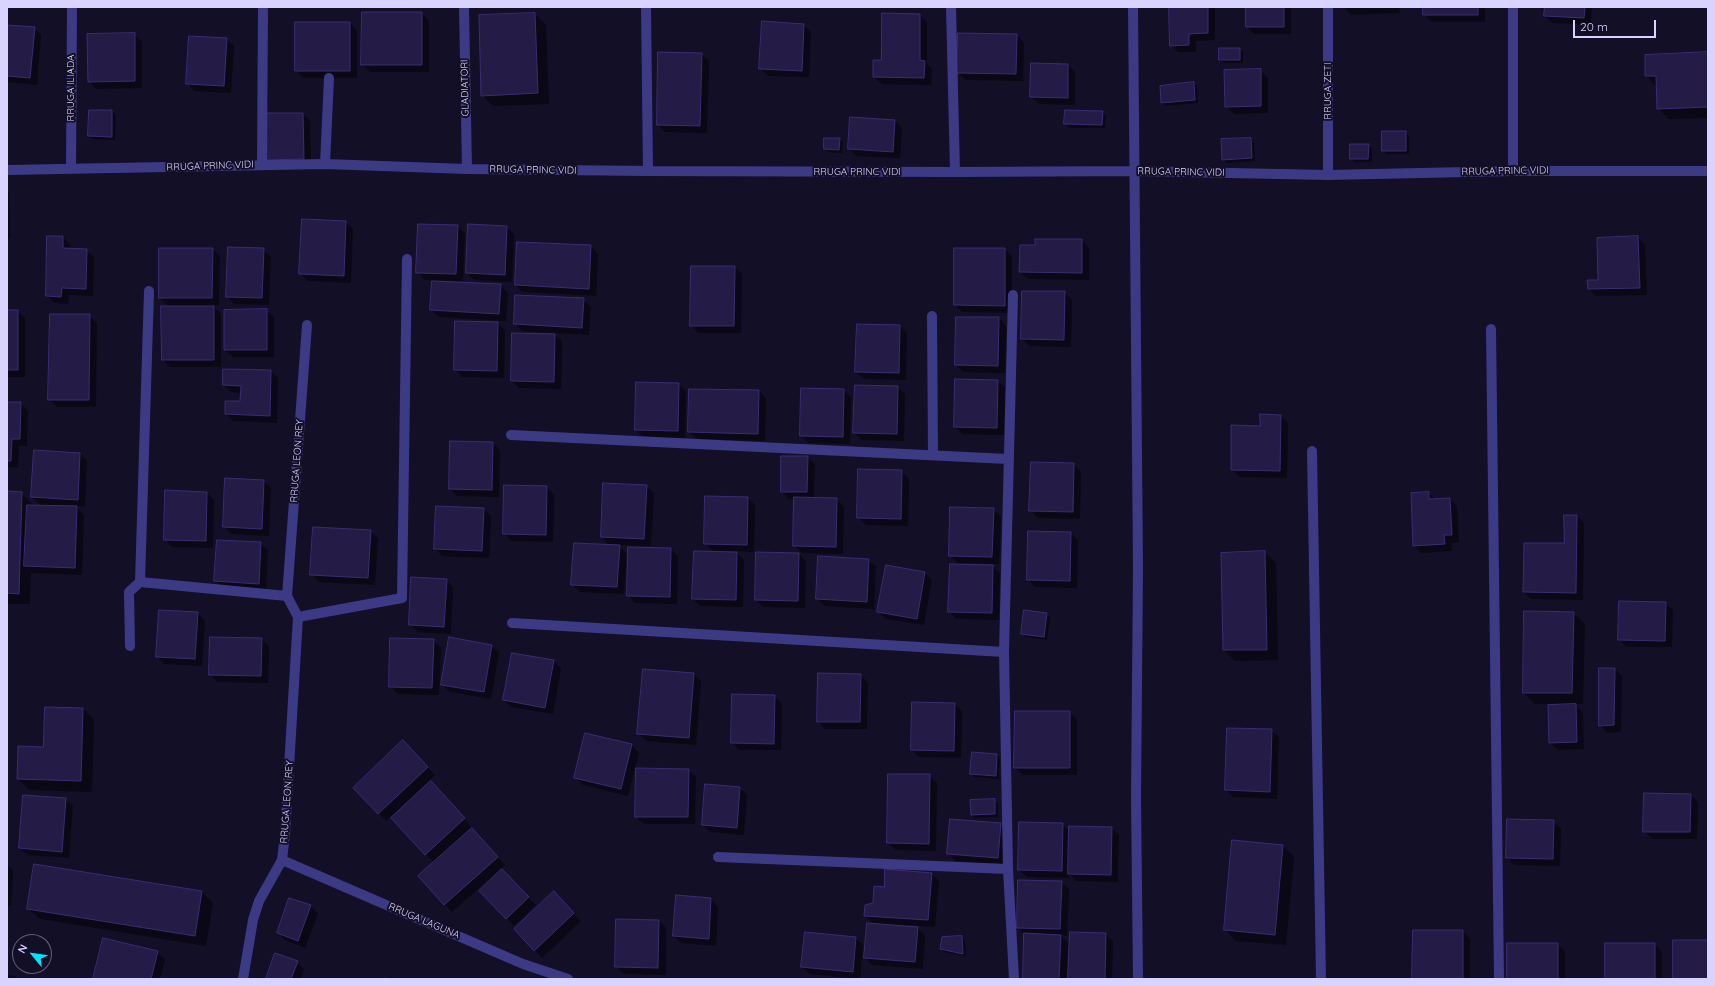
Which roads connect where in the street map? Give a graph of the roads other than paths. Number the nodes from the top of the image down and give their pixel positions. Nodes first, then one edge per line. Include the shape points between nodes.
1 (72, 7) edge
2 (263, 7) edge
3 (464, 7) edge
4 (646, 7) edge
5 (951, 7) edge
6 (1133, 7) edge
7 (1328, 7) edge
8 (1513, 7) edge
9 (329, 78) dead end
10 (262, 164) junction
11 (325, 164) junction
12 (71, 169) junction
13 (467, 169) junction
14 (7, 170) edge
15 (648, 171) junction
16 (1134, 171) junction
17 (1513, 171) junction
18 (1708, 171) edge
19 (955, 172) junction
20 (1328, 175) junction
21 (407, 259) dead end
22 (149, 291) dead end
23 (1013, 295) dead end
24 (932, 316) dead end
25 (307, 325) dead end
26 (1491, 329) dead end
27 (511, 435) dead end
28 (1312, 451) dead end
29 (934, 455) junction
30 (1008, 459) junction
31 (140, 582) junction
32 (287, 596) junction
33 (298, 617) junction
34 (512, 623) dead end
35 (130, 646) dead end
36 (1004, 652) junction
37 (718, 857) dead end
38 (282, 860) junction
39 (1008, 868) junction
40 (243, 979) edge
41 (568, 979) edge
42 (1014, 979) edge
43 (1138, 979) edge
44 (1321, 979) edge
45 (1499, 979) edge

1 - 12 street, RRUGA ILIADA
2 - 10 street
3 - 13 street, GLADIATORI
4 - 15 street
5 - 19 street
6 - 16 street
7 - 20 street, RRUGA ZETI
8 - 17 street
9 - 11 street
10 - 11 street, RRUGA PRINC VIDI
10 - 12 street, RRUGA PRINC VIDI
11 - 13 street, RRUGA PRINC VIDI
12 - 14 street, RRUGA PRINC VIDI
13 - 15 street, RRUGA PRINC VIDI
15 - 19 street, RRUGA PRINC VIDI
16 - 19 street, RRUGA PRINC VIDI
16 - 20 street, RRUGA PRINC VIDI
16 - 43 street via 1138,568
17 - 18 street, RRUGA PRINC VIDI
17 - 20 street, RRUGA PRINC VIDI
21 - 33 street via 402,598
22 - 31 street
23 - 30 street
24 - 29 street
25 - 32 street, RRUGA LEON REY
26 - 45 street
27 - 29 street
28 - 44 street
29 - 30 street
30 - 36 street
31 - 32 street
31 - 35 street via 129,592
32 - 33 street
33 - 38 street, RRUGA LEON REY
34 - 36 street
36 - 39 street
37 - 39 street
38 - 40 street, RRUGA LEON REY via 260,901
38 - 41 street, RRUGA LAGUNA via 523,964
39 - 42 street

